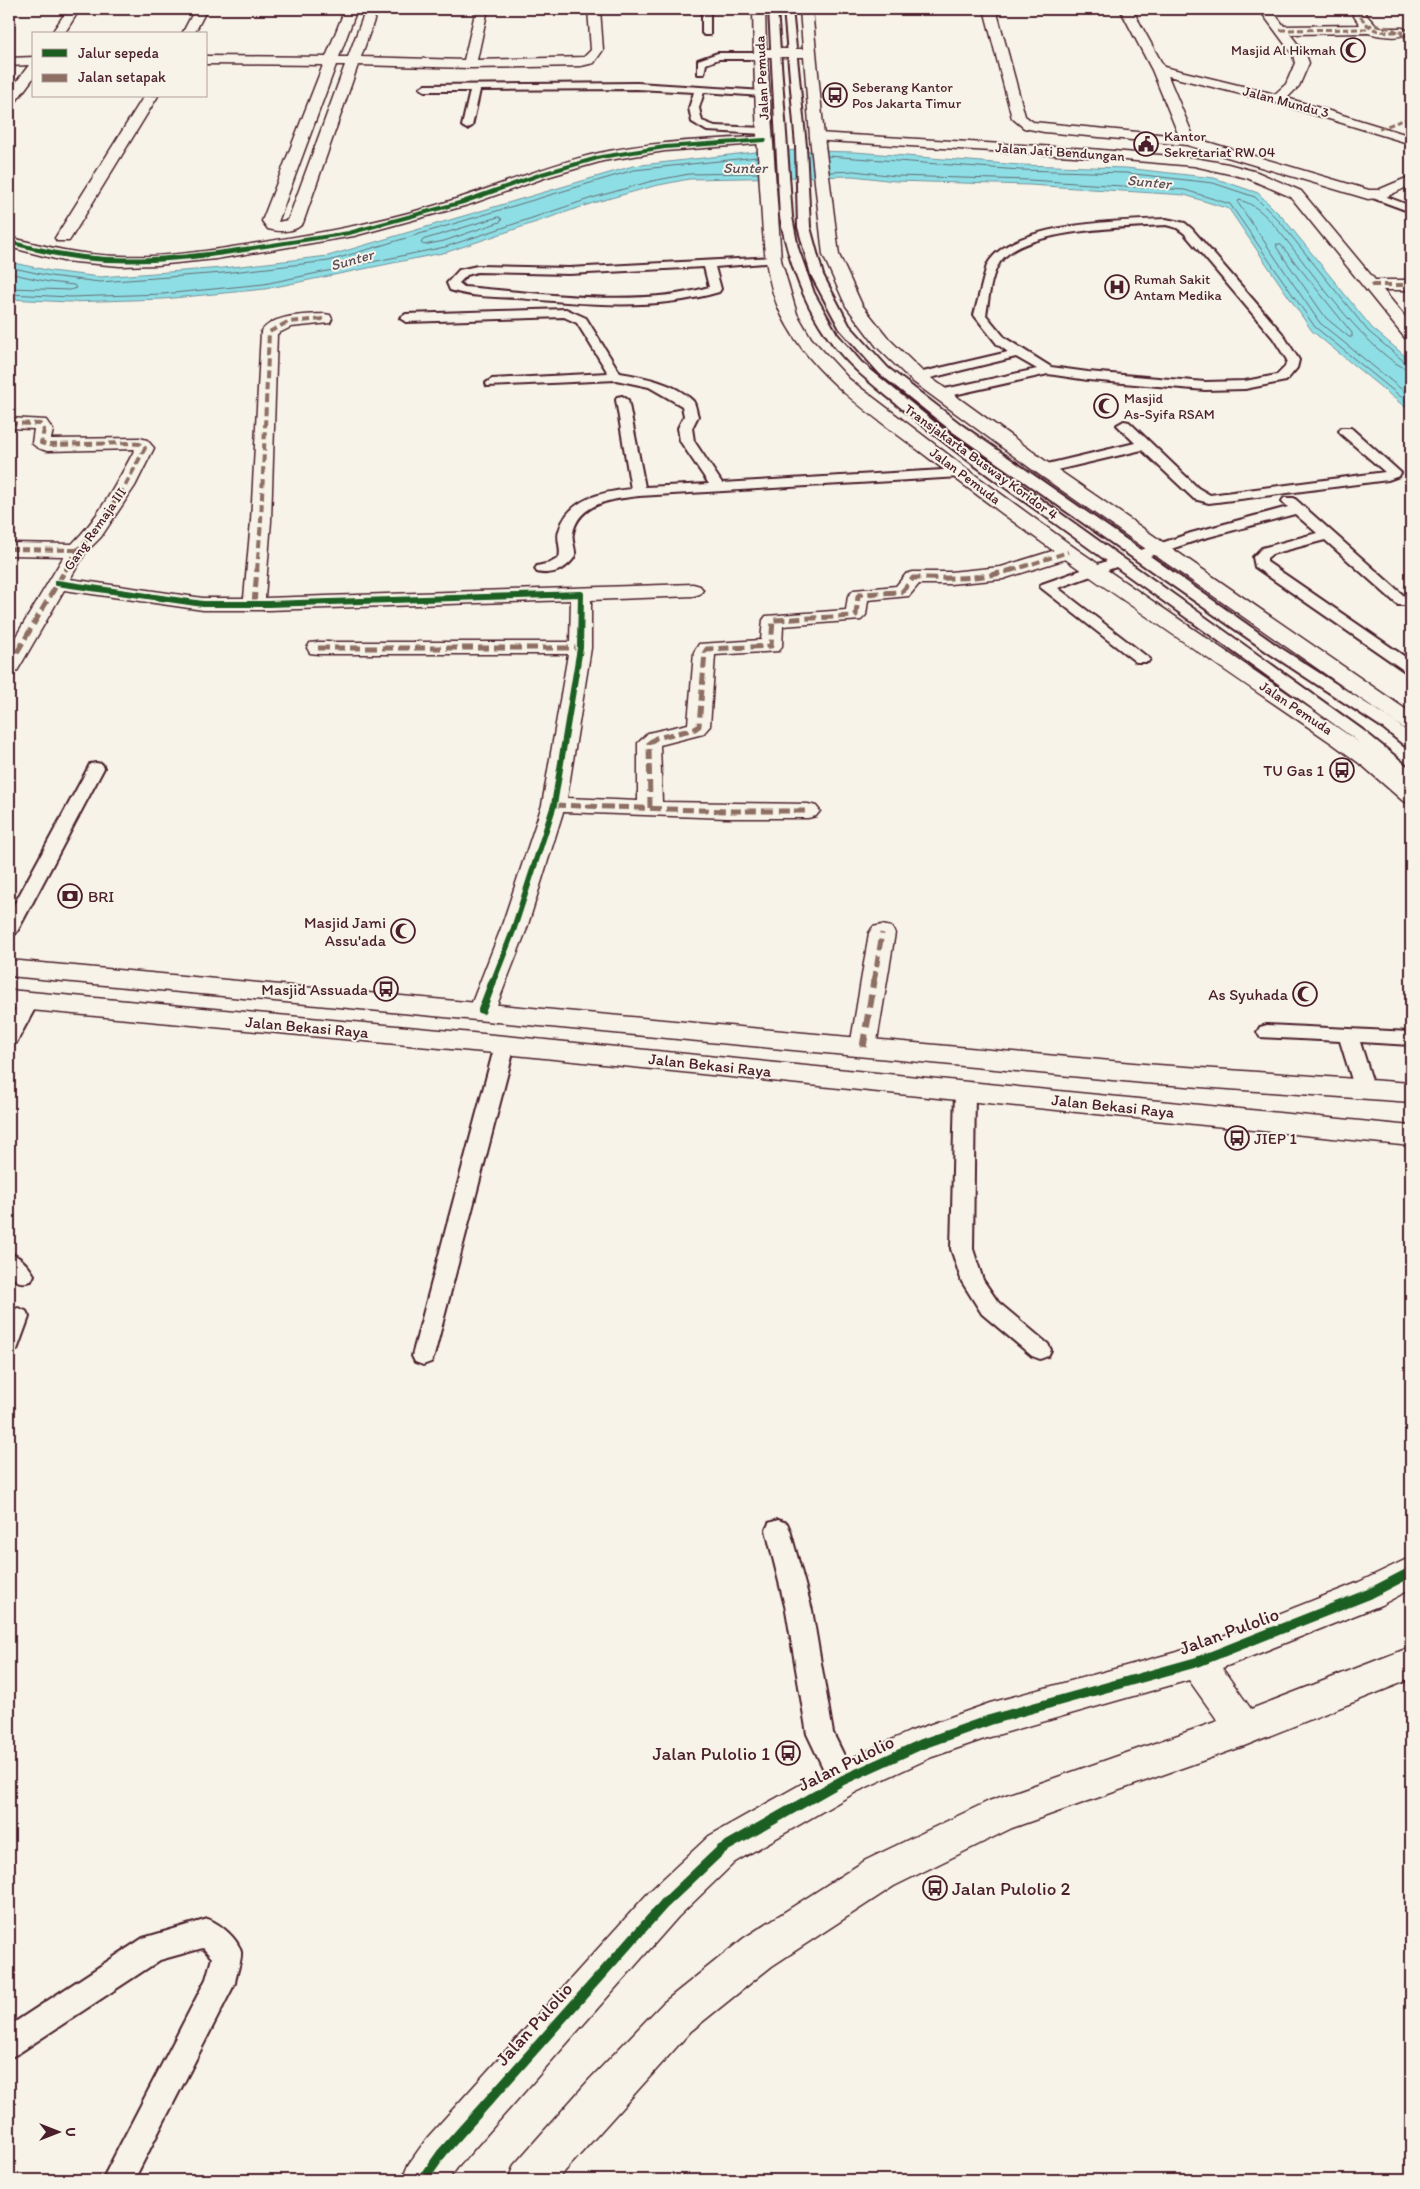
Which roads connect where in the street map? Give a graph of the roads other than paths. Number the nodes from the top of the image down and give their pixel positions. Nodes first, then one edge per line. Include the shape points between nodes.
1 (74, 9) edge
2 (201, 9) edge
3 (351, 9) edge
4 (372, 9) edge
5 (482, 9) edge
6 (594, 9) edge
7 (706, 9) edge
8 (759, 9) edge
9 (773, 9) edge
10 (788, 9) edge
11 (806, 9) edge
12 (990, 9) edge
13 (1126, 9) edge
14 (1265, 9) edge
15 (1355, 9) edge
16 (1367, 27) junction
17 (1280, 30) junction
18 (58, 32) edge
19 (189, 32) edge
20 (707, 33) dead end
21 (1411, 43) edge
22 (776, 53) junction
23 (791, 53) junction
24 (809, 53) junction
25 (760, 55) junction
26 (208, 60) edge
27 (331, 60) junction
28 (32, 61) edge
29 (353, 61) junction
30 (9, 62) edge
31 (470, 64) junction
32 (32, 70) edge
33 (1159, 70) junction
34 (701, 72) dead end
35 (476, 87) junction
36 (425, 88) dead end
37 (700, 89) junction
38 (762, 93) junction
39 (150, 98) edge
40 (1278, 99) junction
41 (9, 102) edge
42 (1411, 117) edge
43 (467, 126) dead end
44 (1379, 129) junction
45 (769, 140) junction
46 (1411, 140) edge
47 (818, 141) junction
48 (1188, 141) junction
49 (1411, 180) edge
50 (774, 185) junction
51 (1374, 195) junction
52 (1410, 209) dead end
53 (63, 238) dead end
54 (9, 242) edge
55 (773, 260) junction
56 (709, 264) junction
57 (1370, 285) junction
58 (1411, 285) edge
59 (406, 318) dead end
60 (324, 319) dead end
61 (1411, 334) edge
62 (1018, 353) junction
63 (1048, 370) junction
64 (616, 376) junction
65 (918, 377) junction
66 (492, 383) dead end
67 (940, 394) junction
68 (622, 400) dead end
69 (9, 423) edge
70 (1124, 424) dead end
71 (1346, 431) dead end
72 (1144, 445) junction
73 (1155, 455) junction
74 (960, 473) junction
75 (1051, 474) junction
76 (719, 488) junction
77 (1276, 490) junction
78 (639, 492) junction
79 (1298, 509) junction
80 (1328, 535) junction
81 (9, 549) edge
82 (77, 550) junction
83 (1068, 552) junction
84 (1148, 552) junction
85 (1119, 562) junction
86 (542, 569) dead end
87 (1095, 570) junction
88 (57, 583) junction
89 (693, 590) dead end
90 (581, 594) junction
91 (1403, 602) dead end
92 (254, 604) junction
93 (318, 648) dead end
94 (580, 648) junction
95 (1142, 659) dead end
96 (9, 666) edge
97 (1411, 668) edge
98 (1411, 723) edge
99 (1411, 743) edge
100 (96, 768) dead end
101 (1411, 777) edge
102 (1411, 796) edge
103 (554, 805) junction
104 (650, 808) junction
105 (808, 811) dead end
106 (9, 930) edge
107 (882, 933) dead end
108 (9, 968) edge
109 (19, 1000) edge
110 (482, 1010) junction
111 (1267, 1032) dead end
112 (1348, 1035) junction
113 (9, 1038) edge
114 (1411, 1039) edge
115 (505, 1045) junction
116 (863, 1047) junction
117 (1062, 1067) junction
118 (965, 1090) junction
119 (1365, 1090) junction
120 (1411, 1093) edge
121 (1061, 1101) junction
122 (1411, 1136) edge
123 (18, 1317) dead end
124 (9, 1344) edge
125 (1040, 1350) dead end
126 (423, 1356) dead end
127 (778, 1530) dead end
128 (1411, 1572) edge
129 (1197, 1662) junction
130 (1411, 1663) edge
131 (1244, 1729) junction
132 (843, 1780) junction
133 (9, 2043) edge
134 (118, 2180) edge
135 (423, 2180) edge
136 (529, 2180) edge

1 - 18 street
2 - 19 street
3 - 27 street
4 - 29 street
5 - 31 street
6 - 31 street via 597,50 589,60
7 - 20 lane
8 - 25 street, Jalan Pemuda
9 - 22 lane
10 - 23 lane, Transjakarta Busway Koridor 4
11 - 24 street
12 - 48 street via 1021,120 1044,128
13 - 33 street
14 - 17 street
15 - 16 street
16 - 17 street
16 - 21 street via 1375,32 1403,32
17 - 40 street via 1302,63 1292,86
22 - 23 street
22 - 25 street
22 - 45 lane
23 - 24 street
23 - 84 lane, Transjakarta Busway Koridor 4 via 801,146 804,227 817,274 844,326 884,371 958,428
24 - 47 street
25 - 34 lane via 718,56 700,62
25 - 38 street, Jalan Pemuda
26 - 27 street
27 - 29 street
27 - 29 street via 270,221 273,226 295,223
28 - 30 street
29 - 31 street
32 - 41 street
33 - 40 street, Jalan Mundu 3
33 - 48 street
35 - 36 lane
35 - 37 lane
35 - 43 lane
37 - 38 lane
37 - 45 lane via 694,108 701,126
38 - 45 street, Jalan Pemuda
39 - 53 street
40 - 44 street, Jalan Mundu 3
42 - 44 street
44 - 46 street, Jalan Mundu 3
45 - 50 street, Jalan Pemuda
45 - 54 street via 664,147 601,157 463,202 349,233 216,254 120,261 63,256
47 - 57 street, Jalan Jati Bendungan via 1090,153 1223,167 1252,175 1296,194
47 - 65 street via 831,255 854,306 883,343
48 - 51 street
49 - 51 street
50 - 55 street, Jalan Pemuda
50 - 85 lane, Transjakarta Busway Koridor 4 via 808,294 832,335 857,365 939,433
51 - 52 lane
55 - 56 lane
55 - 74 street, Jalan Pemuda via 789,314 804,340 843,383
56 - 56 lane via 715,289 666,299 551,299 463,290 453,284 463,272 477,269 569,271
57 - 58 street
57 - 61 street, Jalan Jati Bendungan
59 - 64 lane via 570,314 582,321
60 - 92 street via 286,323 269,332
62 - 63 lane
62 - 63 lane via 1002,341 980,315 994,261 1001,253 1012,245 1072,229 1166,222 1181,225 1188,231 1278,336 1293,360 1291,368 1281,378 1245,385 1213,386
62 - 65 lane
63 - 67 lane
64 - 66 lane
64 - 76 lane via 650,382 671,391 688,404 691,416 685,428 687,441
65 - 67 street
67 - 75 street
68 - 78 lane
69 - 82 street, Gang Remaja III via 40,424 44,430 41,443 47,445 127,443 140,444 145,448 94,533
70 - 72 lane
71 - 77 lane via 1394,473
72 - 73 lane
72 - 75 lane
73 - 75 lane
73 - 77 lane via 1199,496 1209,499
74 - 76 lane
74 - 83 street, Jalan Pemuda
75 - 84 street
76 - 78 lane
77 - 79 lane
78 - 86 lane via 597,499 578,511 565,536 568,552 565,560 562,564
79 - 80 lane
79 - 84 lane
80 - 91 lane
80 - 97 lane via 1267,551 1260,556 1260,564
81 - 82 street
82 - 88 street, Gang Remaja III
83 - 87 street, Jalan Pemuda
83 - 104 street via 1004,573 913,578 902,592 861,594 854,616 773,620 771,646 707,649 700,726 656,738 649,744
84 - 85 lane
84 - 98 street
84 - 99 lane, Transjakarta Busway Koridor 4 via 1274,650 1389,725
85 - 87 lane
85 - 101 lane, Transjakarta Busway Koridor 4 via 1358,734
87 - 95 lane via 1047,587
87 - 102 street, Jalan Pemuda via 1341,739
88 - 92 street via 204,604
88 - 96 street, Gang Remaja III
89 - 90 street
90 - 92 street
90 - 94 street
93 - 94 street
94 - 103 street
100 - 106 lane
103 - 104 street
103 - 110 street via 513,931
104 - 105 street
107 - 116 street
108 - 110 street, Jalan Bekasi Raya
109 - 113 lane
109 - 115 street, Jalan Bekasi Raya
110 - 116 street, Jalan Bekasi Raya
111 - 112 lane
112 - 114 lane
112 - 119 lane
115 - 118 street, Jalan Bekasi Raya
115 - 126 lane
116 - 117 street, Jalan Bekasi Raya
117 - 119 street, Jalan Bekasi Raya
117 - 121 street
118 - 121 street, Jalan Bekasi Raya
118 - 125 lane via 962,1249 973,1282 990,1308
119 - 120 street, Jalan Bekasi Raya
121 - 122 street, Jalan Bekasi Raya
123 - 124 lane
127 - 132 lane via 799,1610 820,1734
128 - 129 street, Jalan Pulolio via 1369,1594
129 - 131 street
129 - 132 street, Jalan Pulolio via 990,1720 922,1744
130 - 131 street
131 - 136 street via 1002,1814 880,1873 758,1952 677,2017
132 - 135 street, Jalan Pulolio via 722,1849 678,1890 448,2145
133 - 134 lane via 153,1948 208,1933 227,1953 220,1983

